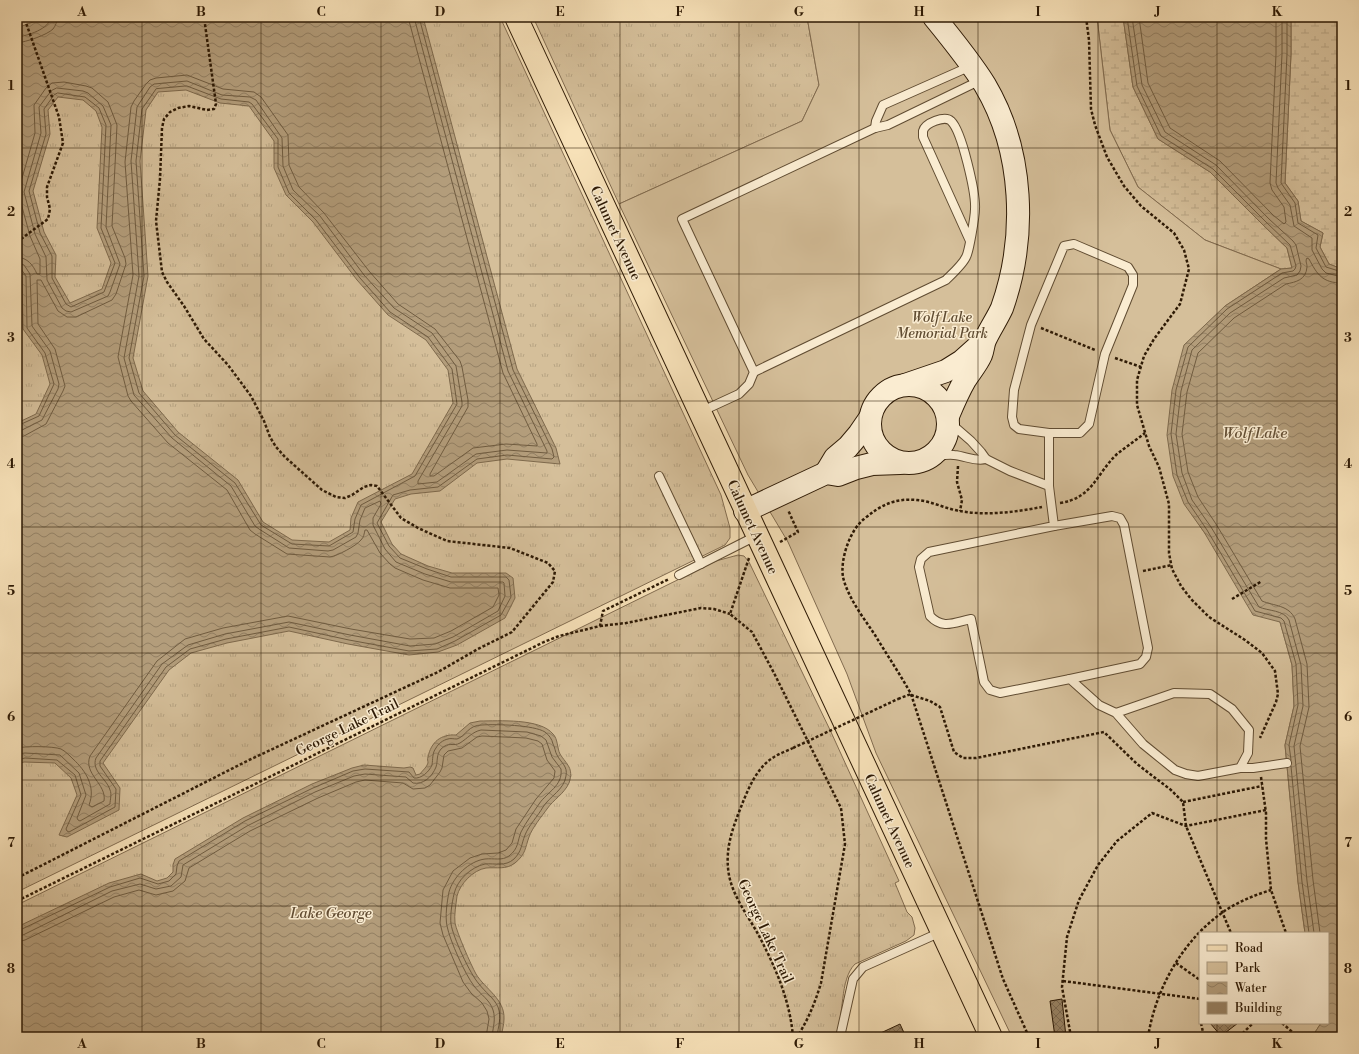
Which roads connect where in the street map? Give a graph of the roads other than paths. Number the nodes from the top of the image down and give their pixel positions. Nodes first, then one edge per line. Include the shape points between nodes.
1 (516, 17) edge
2 (934, 17) edge
3 (977, 73) junction
4 (875, 128) junction
5 (970, 241) junction
6 (985, 341) junction
7 (754, 372) junction
8 (905, 385) junction
9 (699, 412) junction
10 (870, 418) junction
11 (948, 419) junction
12 (1049, 433) junction
13 (931, 457) junction
14 (986, 459) junction
15 (900, 463) junction
16 (826, 473) junction
17 (659, 476) dead end
18 (1049, 486) junction
19 (745, 511) junction
20 (1054, 526) junction
21 (757, 535) junction
22 (701, 564) junction
23 (679, 575) road end
24 (1070, 679) junction
25 (1116, 713) junction
26 (1287, 763) dead end
27 (1240, 768) junction
28 (941, 931) junction
29 (840, 1037) edge
30 (991, 1037) edge

1 - 9 main road, Calumet Avenue
2 - 3 main road
3 - 4 lane via 888,125
3 - 4 lane via 883,105
3 - 6 main road via 994,103 1007,138 1018,202 1017,245 1008,286 1001,308
4 - 7 lane via 682,219
5 - 5 lane via 975,209 965,152 953,122 943,118 927,126 923,131 923,137
5 - 7 lane via 966,257 946,280
6 - 8 main road via 946,371
6 - 11 main road via 982,354 964,381
7 - 9 lane via 749,384 740,394
8 - 10 main road via 893,388 882,396 874,406
8 - 11 main road via 928,389 937,396 944,405
9 - 19 main road, Calumet Avenue
10 - 15 main road via 873,441 880,451
10 - 16 main road via 848,448 835,458
11 - 13 main road via 946,439
11 - 14 lane
12 - 12 lane via 1080,433 1088,424 1105,354 1133,285 1133,275 1128,267 1074,244 1064,246 1032,325 1014,390 1014,425 1019,429
12 - 18 lane
13 - 14 lane via 952,455 978,461
13 - 15 main road via 921,462
14 - 18 lane
15 - 16 main road via 872,464 838,475
16 - 19 main road
17 - 22 lane
18 - 20 lane
19 - 21 main road, Calumet Avenue
20 - 24 lane via 1112,516 1120,518 1124,525 1148,648 1146,657 1140,664
20 - 24 lane via 929,552 921,559 919,567 930,616 935,622 944,625 972,619 984,682 990,690 1000,693
21 - 22 lane
21 - 28 main road, Calumet Avenue
22 - 23 lane
24 - 25 lane via 1099,705
25 - 27 lane via 1143,744 1175,770 1198,776
25 - 27 lane via 1174,693 1210,694 1232,709 1249,730 1248,753
26 - 27 lane
28 - 29 lane via 863,967 853,979
28 - 30 main road, Calumet Avenue

